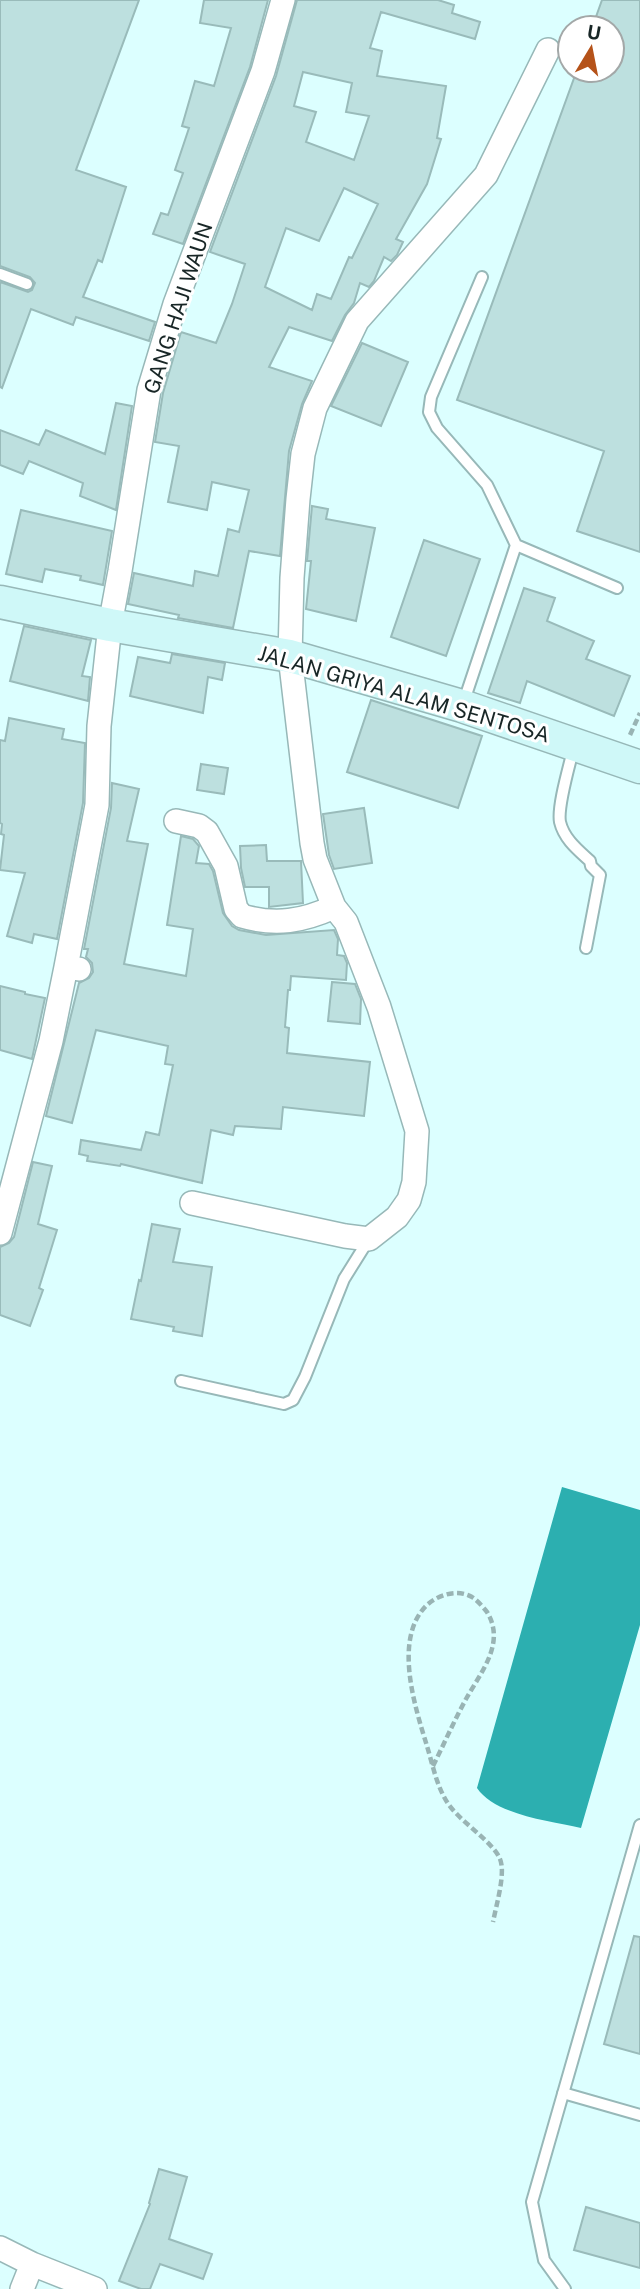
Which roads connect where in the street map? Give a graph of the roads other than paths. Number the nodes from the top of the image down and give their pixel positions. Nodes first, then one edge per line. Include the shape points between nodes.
1 (283, 0) edge
2 (548, 50) dead end
3 (0, 274) edge
4 (482, 277) dead end
5 (27, 284) dead end
6 (516, 545) junction
7 (617, 588) dead end
8 (0, 602) edge
9 (110, 625) junction
10 (290, 656) junction
11 (462, 706) junction
12 (574, 744) junction
13 (640, 767) edge
14 (176, 821) dead end
15 (334, 907) junction
16 (586, 948) dead end
17 (192, 1202) dead end
18 (0, 1233) edge
19 (369, 1239) junction
20 (181, 1381) dead end
21 (640, 1825) edge
22 (563, 2093) junction
23 (640, 2115) edge
24 (0, 2248) edge
25 (32, 2264) junction
26 (22, 2289) edge
27 (95, 2289) edge
28 (565, 2289) edge

1 - 9 street, GANG HAJI WAUN via 263,71 175,304 149,390
2 - 10 street via 486,175 357,321 315,408 298,499
3 - 5 lane
4 - 6 lane via 431,397 429,412 437,428 487,485
6 - 7 lane
6 - 11 lane
8 - 9 street, JALAN GRIYA ALAM SENTOSA
9 - 10 street, JALAN GRIYA ALAM SENTOSA
9 - 18 street, GANG HAJI WAUN via 99,726 97,805 73,968
10 - 11 street, JALAN GRIYA ALAM SENTOSA
10 - 15 street via 312,843
11 - 12 street, JALAN GRIYA ALAM SENTOSA
12 - 13 street, JALAN GRIYA ALAM SENTOSA
12 - 16 lane via 560,823 573,846 600,875
14 - 15 street via 207,832 226,866 236,909 242,916 291,922
15 - 19 street via 346,922 379,1007 417,1131 409,1200 397,1217
17 - 19 street
19 - 20 lane via 344,1279 293,1400 284,1404
21 - 22 lane
22 - 23 lane
22 - 28 lane via 532,2202 544,2260
24 - 25 street
25 - 26 street
25 - 27 street

